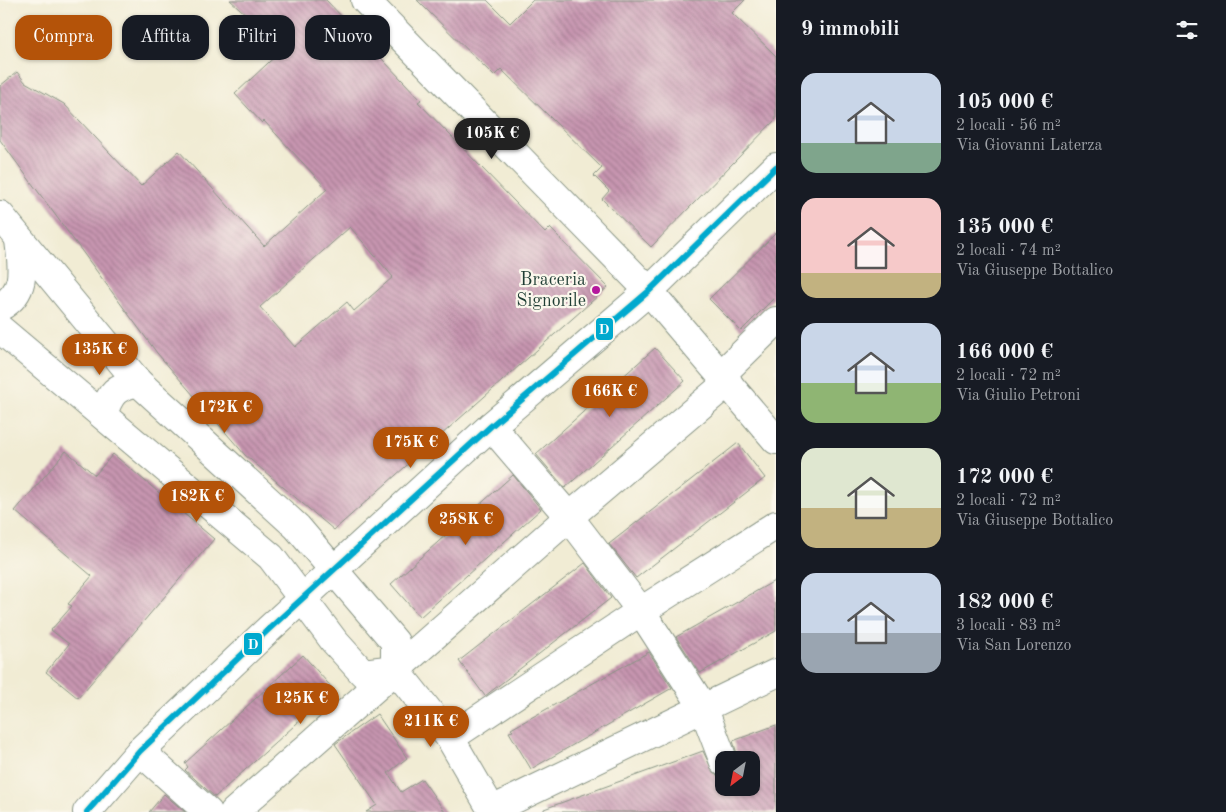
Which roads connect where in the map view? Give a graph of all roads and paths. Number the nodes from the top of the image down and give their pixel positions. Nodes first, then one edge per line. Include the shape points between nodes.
1 (365, 0) edge
2 (776, 167) edge
3 (0, 215) edge
4 (19, 240) junction
5 (649, 291) junction
6 (0, 307) edge
7 (776, 321) edge
8 (0, 329) edge
9 (725, 378) junction
10 (138, 382) junction
11 (103, 414) junction
12 (491, 426) junction
13 (776, 438) edge
14 (569, 517) junction
15 (776, 525) edge
16 (334, 570) junction
17 (303, 598) junction
18 (641, 611) junction
19 (395, 669) junction
20 (776, 673) edge
21 (703, 707) junction
22 (450, 738) junction
23 (140, 751) junction
24 (720, 751) edge
25 (492, 811) edge
26 (87, 812) edge
27 (208, 812) edge
28 (234, 812) edge

1 - 5 street
2 - 5 street
3 - 4 street
4 - 6 street via 23,277 16,293
4 - 10 street
5 - 9 street
5 - 12 street
7 - 9 street
8 - 11 street
9 - 13 street
9 - 14 street
10 - 11 street via 120,386 108,399
10 - 16 street via 297,527
11 - 17 street via 271,558
12 - 14 street
12 - 16 street
14 - 18 street
14 - 19 street
15 - 18 street
16 - 17 street
16 - 19 street via 395,642
17 - 19 street via 362,673
17 - 23 street
18 - 21 street
18 - 22 street
19 - 22 street
19 - 28 street
20 - 21 street
21 - 24 street
21 - 25 street
22 - 25 street
23 - 26 street
23 - 27 street

